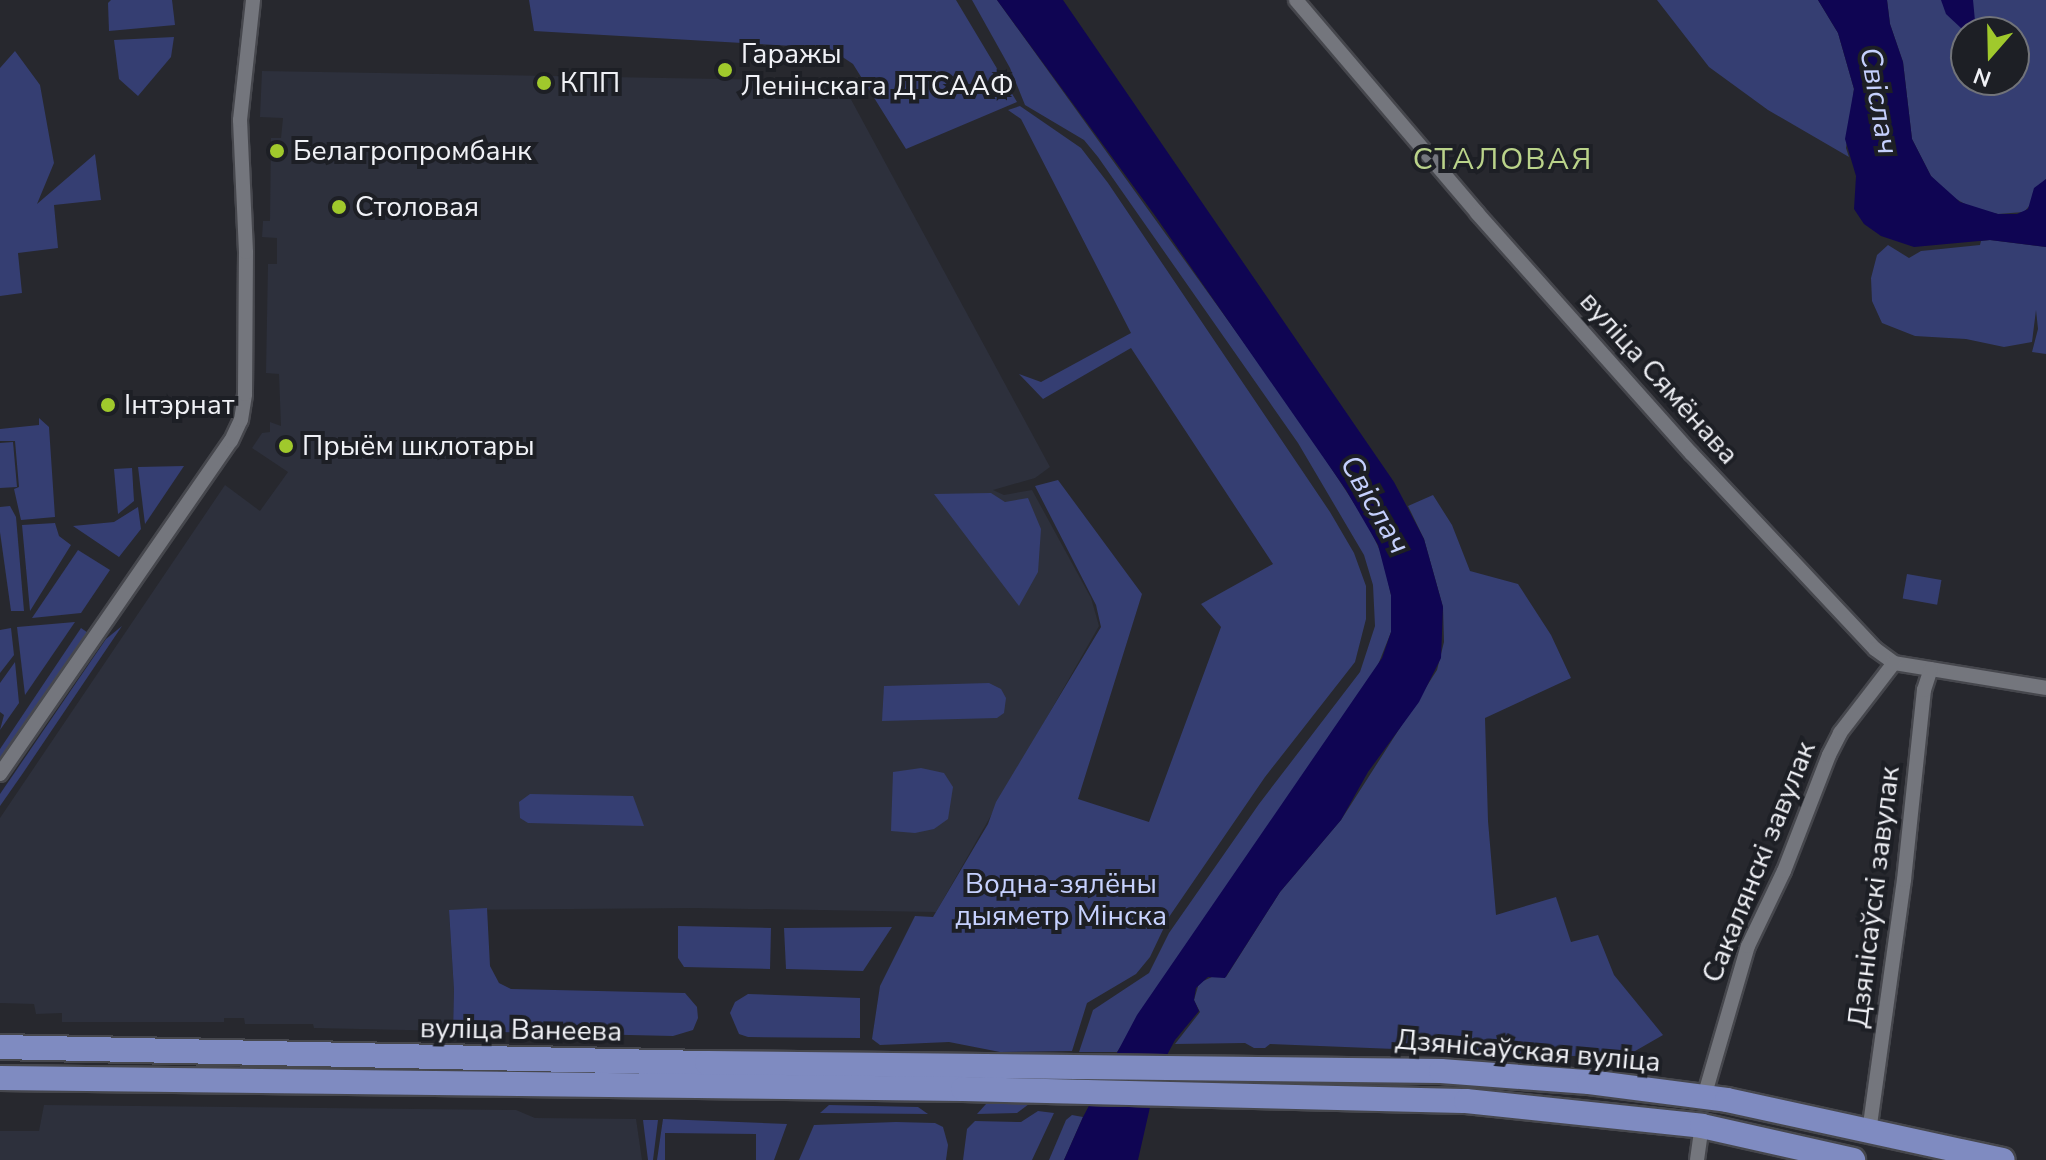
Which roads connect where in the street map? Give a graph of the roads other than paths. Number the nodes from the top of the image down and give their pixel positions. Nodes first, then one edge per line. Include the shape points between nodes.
1 (253, 0) edge
2 (1296, 0) edge
3 (1894, 663) junction
4 (1931, 669) junction
5 (2046, 688) edge
6 (0, 774) edge
7 (7, 1047) edge
8 (1041, 1065) joint
9 (706, 1075) junction
10 (6, 1078) edge
11 (1041, 1091) joint
12 (1704, 1097) junction
13 (1702, 1126) junction
14 (1877, 1134) junction
15 (1853, 1159) edge
16 (1697, 1160) edge
17 (2003, 1160) edge

1 - 6 street via 240,120 246,252 241,420
2 - 3 street, вуліца Сямёнава via 1691,453
3 - 4 street
3 - 12 street, Сакалянскі завулак via 1829,755 1748,946
4 - 5 street
4 - 14 street, Дзянісаўскі завулак via 1924,690
7 - 9 main road, вуліца Ванеева
7 - 10 street
8 - 9 main road, вуліца Ванеева
8 - 12 main road, Дзянісаўская вуліца via 1441,1071
9 - 10 main road, вуліца Ванеева
9 - 11 main road, вуліца Ванеева
11 - 13 main road, Дзянісаўская вуліца via 1466,1101
12 - 14 main road, Дзянісаўская вуліца
13 - 15 main road, Дзянісаўская вуліца
13 - 16 street
14 - 15 main road
14 - 17 main road, Дзянісаўская вуліца

